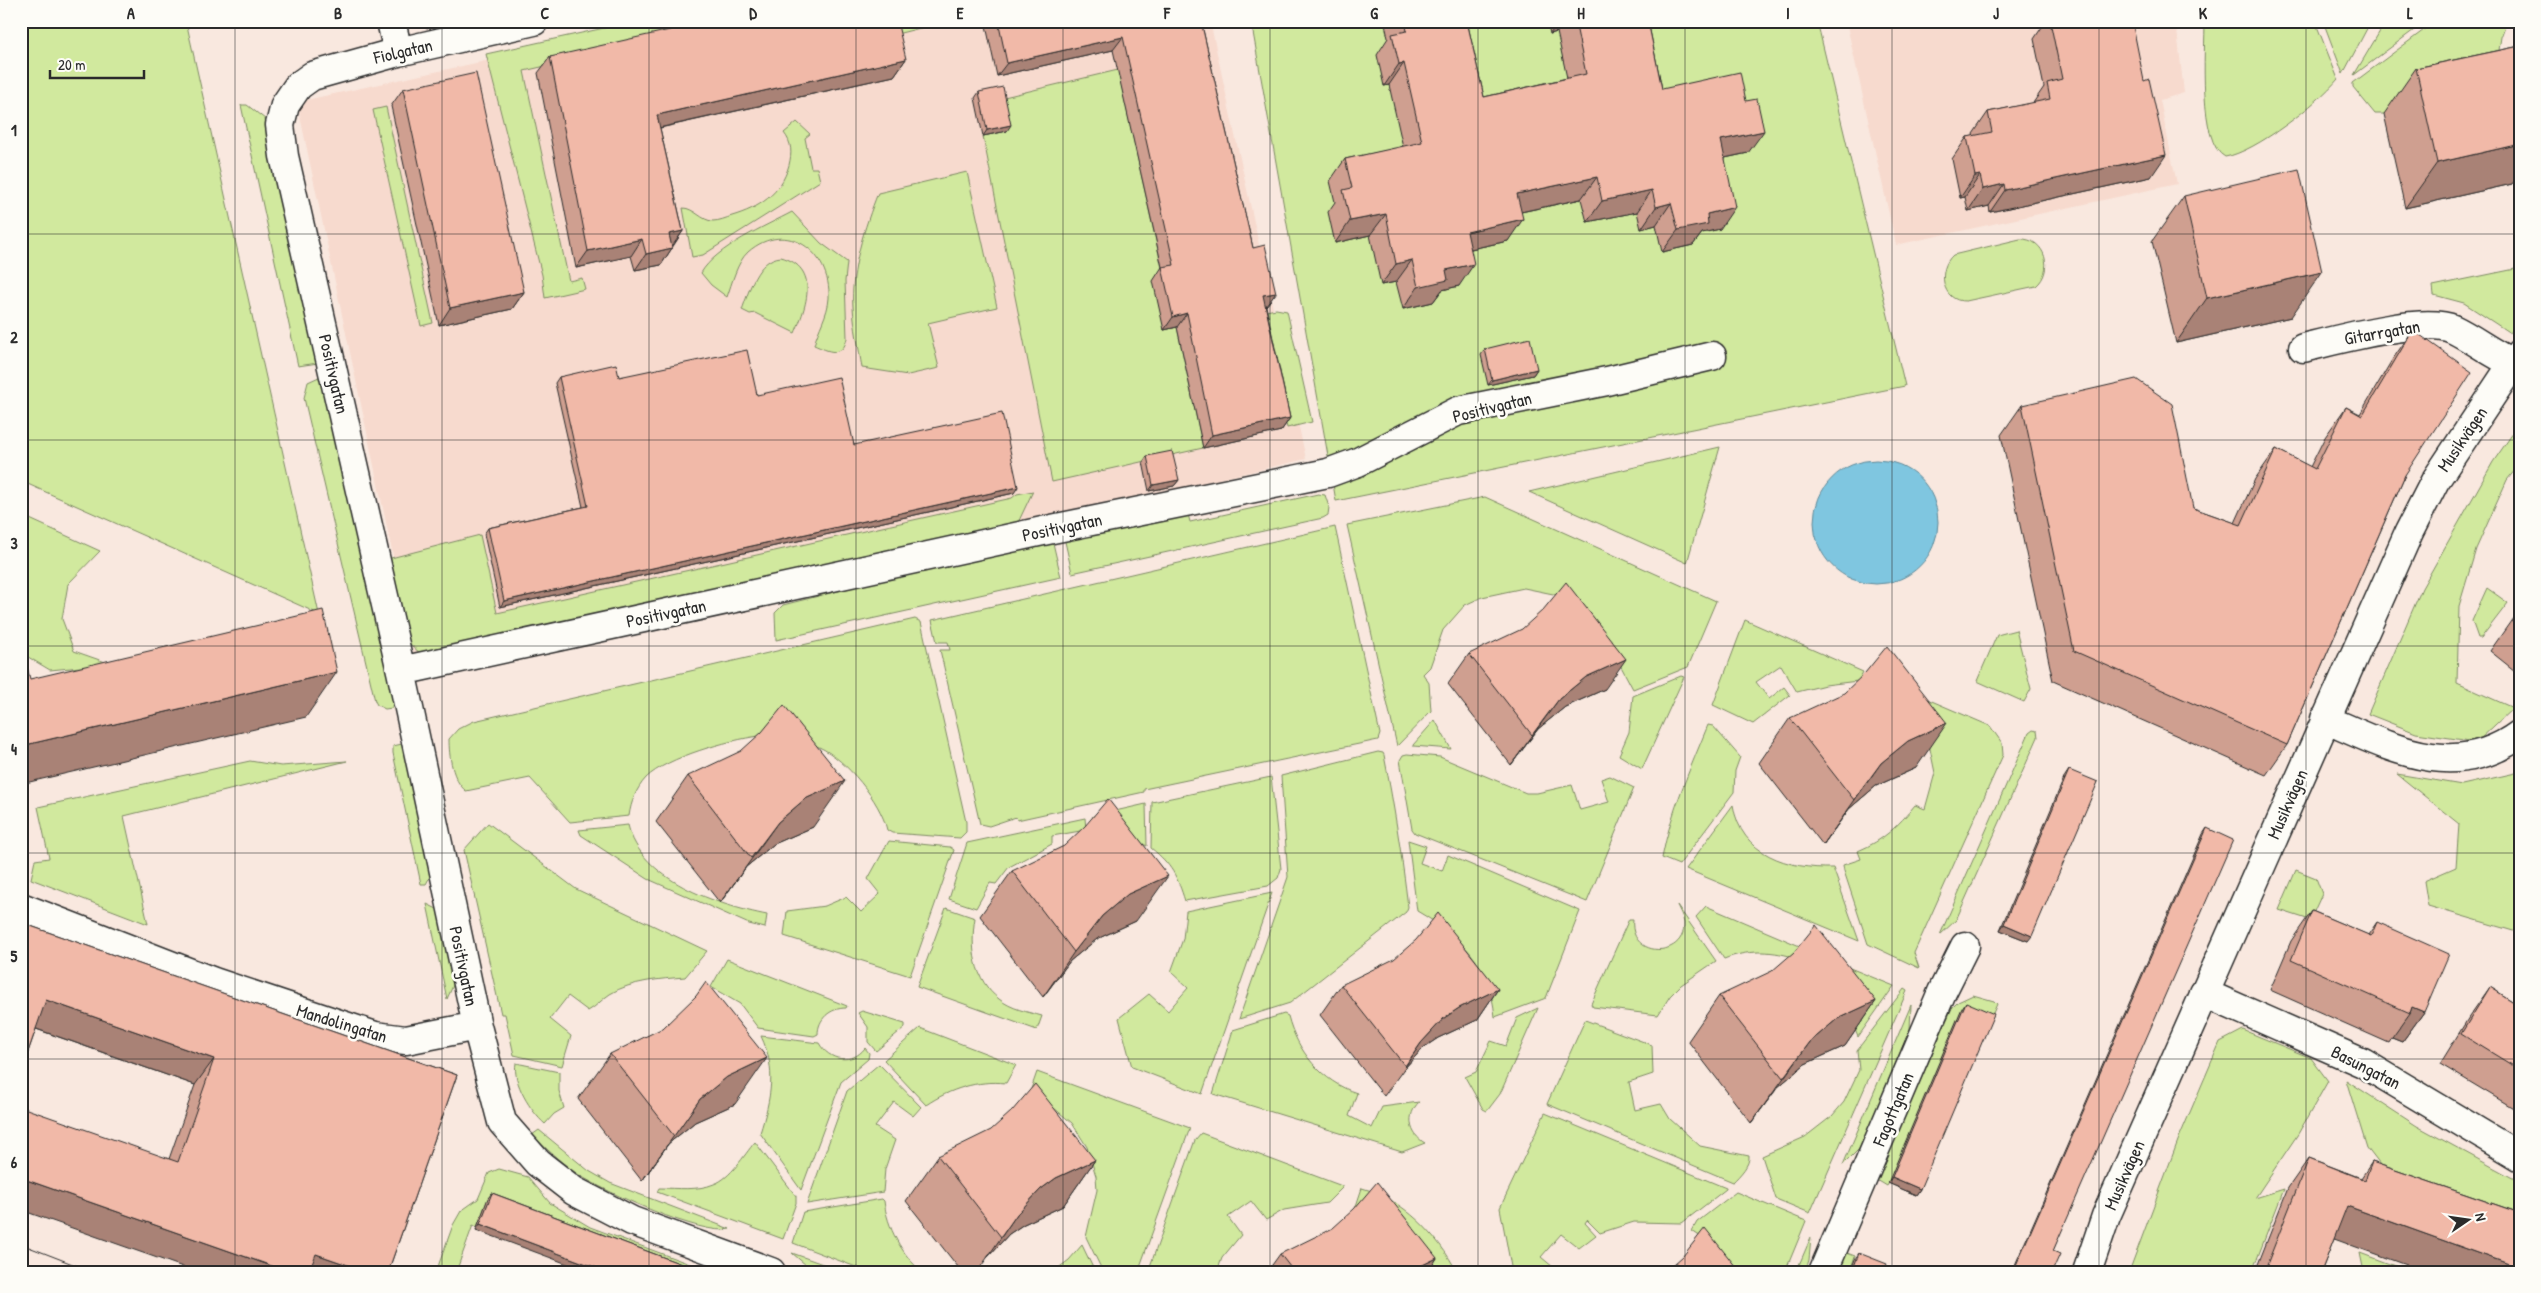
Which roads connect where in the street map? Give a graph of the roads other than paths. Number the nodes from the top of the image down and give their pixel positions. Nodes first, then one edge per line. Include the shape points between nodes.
1 (391, 21) edge
2 (534, 21) edge
3 (398, 52) junction
4 (285, 106) joint
5 (2303, 348) dead end
6 (1712, 356) dead end
7 (2516, 358) edge
8 (401, 671) junction
9 (2325, 719) junction
10 (2520, 734) edge
11 (21, 907) edge
12 (1964, 946) dead end
13 (2204, 993) junction
14 (478, 1026) junction
15 (2520, 1157) edge
16 (771, 1272) edge
17 (1822, 1272) edge
18 (2087, 1272) edge

1 - 3 street
2 - 3 street, Fiolgatan
3 - 4 street, Fiolgatan via 312,76 298,86
4 - 8 street, Positivgatan via 280,125 284,156
5 - 7 street, Gitarrgatan via 2429,324 2452,328 2499,357
6 - 8 street, Positivgatan via 1458,412 1358,462 1328,473 1052,529
7 - 9 street, Musikvägen via 2434,481
8 - 14 street, Positivgatan
9 - 10 street via 2388,746 2424,757 2446,759 2465,758 2503,746
9 - 13 street, Musikvägen
11 - 14 street, Mandolingatan via 192,973 375,1036 406,1040
12 - 17 street, Fagottgatan
13 - 15 street, Basungatan via 2363,1063
13 - 18 street, Musikvägen via 2106,1216
14 - 16 street via 502,1122 538,1163 574,1191 632,1220

